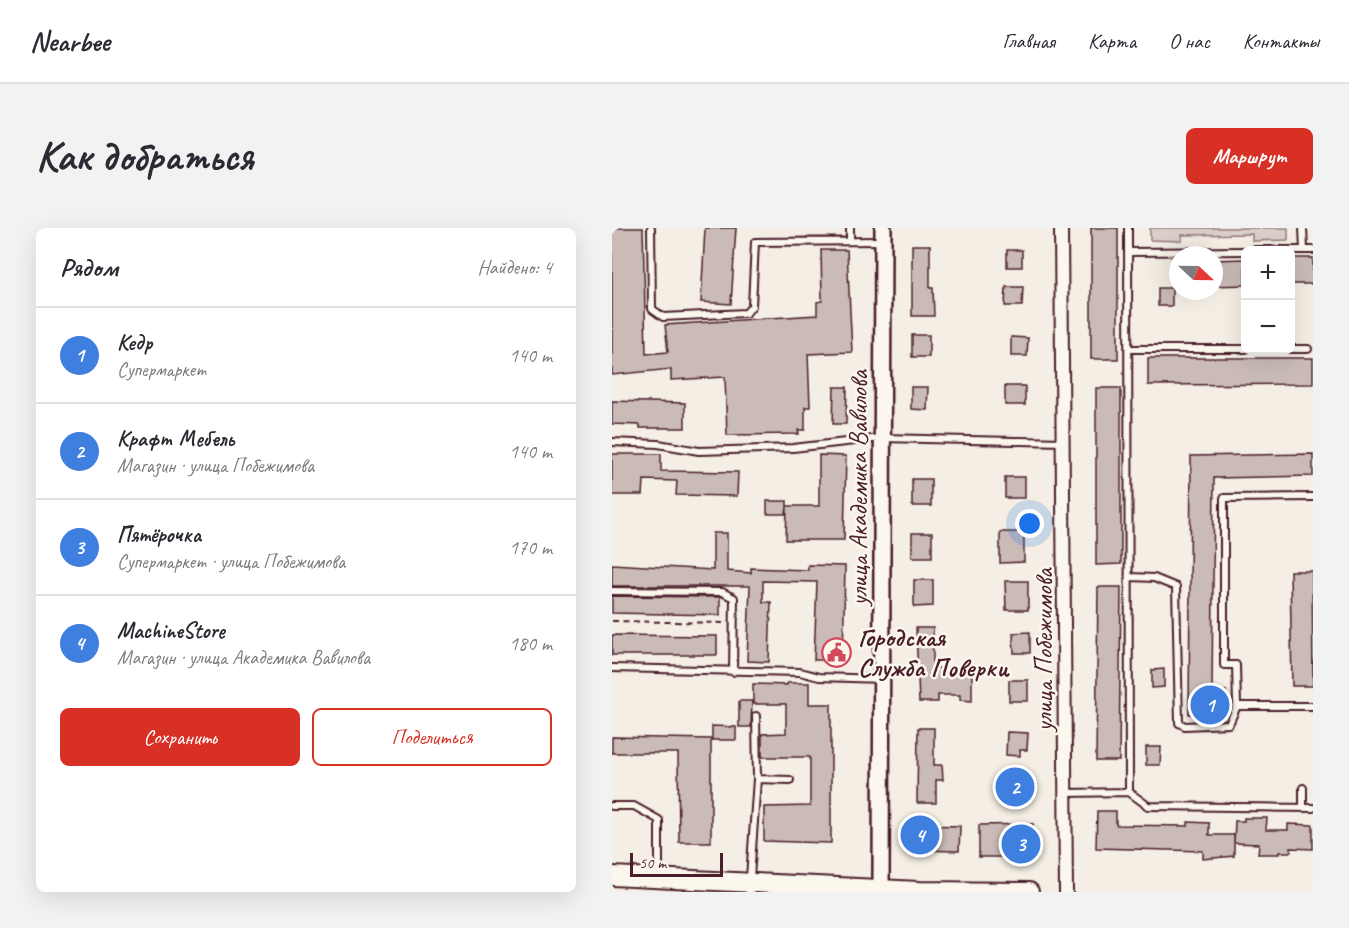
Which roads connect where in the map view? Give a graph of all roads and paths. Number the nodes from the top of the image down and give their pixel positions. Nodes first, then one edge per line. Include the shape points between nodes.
1 (651, 228) edge
2 (850, 228) edge
3 (1061, 228) edge
4 (1128, 228) edge
5 (1303, 228) edge
6 (883, 234) edge
7 (850, 240) junction
8 (1295, 250) edge
9 (1304, 250) junction
10 (1313, 250) edge
11 (1241, 251) edge
12 (1128, 252) junction
13 (1130, 349) junction
14 (1241, 349) edge
15 (1295, 349) edge
16 (1308, 349) dead end
17 (881, 438) junction
18 (612, 442) edge
19 (1064, 442) junction
20 (1313, 497) edge
21 (1131, 577) junction
22 (612, 591) edge
23 (612, 621) edge
24 (734, 623) junction
25 (612, 668) edge
26 (733, 672) junction
27 (882, 679) junction
28 (1237, 706) junction
29 (1313, 706) edge
30 (756, 716) dead end
31 (757, 779) junction
32 (790, 780) dead end
33 (1303, 788) dead end
34 (1129, 792) junction
35 (1066, 793) junction
36 (612, 806) edge
37 (1303, 808) junction
38 (1313, 808) edge
39 (612, 876) edge
40 (659, 879) junction
41 (749, 887) edge
42 (881, 890) edge
43 (1029, 892) edge
44 (1066, 892) edge

1 - 7 lane via 652,309 663,317 746,313 752,306 755,242
2 - 7 lane
3 - 19 street, улица Побежимова
4 - 12 lane
5 - 9 lane
6 - 7 lane
6 - 17 street, улица Академика Вавилова
8 - 9 lane
9 - 10 lane
11 - 12 lane
12 - 13 lane
13 - 14 lane
13 - 21 lane
15 - 16 lane
17 - 18 lane via 793,448 699,451
17 - 19 lane
17 - 27 street, улица Академика Вавилова
19 - 35 street, улица Побежимова
20 - 28 lane via 1224,498 1224,665 1236,665
21 - 28 lane via 1154,578 1176,587 1179,723 1229,724
21 - 34 lane
22 - 24 lane via 722,592 734,598
23 - 24 path
24 - 26 lane
25 - 26 lane
26 - 27 lane via 800,672 819,677
27 - 42 street, улица Академика Вавилова
28 - 29 lane
30 - 31 lane
31 - 32 lane
31 - 41 lane
33 - 37 lane
34 - 35 lane
34 - 37 lane via 1148,806
35 - 44 street, улица Побежимова
36 - 40 lane via 634,806 659,820
37 - 38 lane
39 - 40 main road
40 - 41 main road
41 - 42 main road
42 - 43 main road

